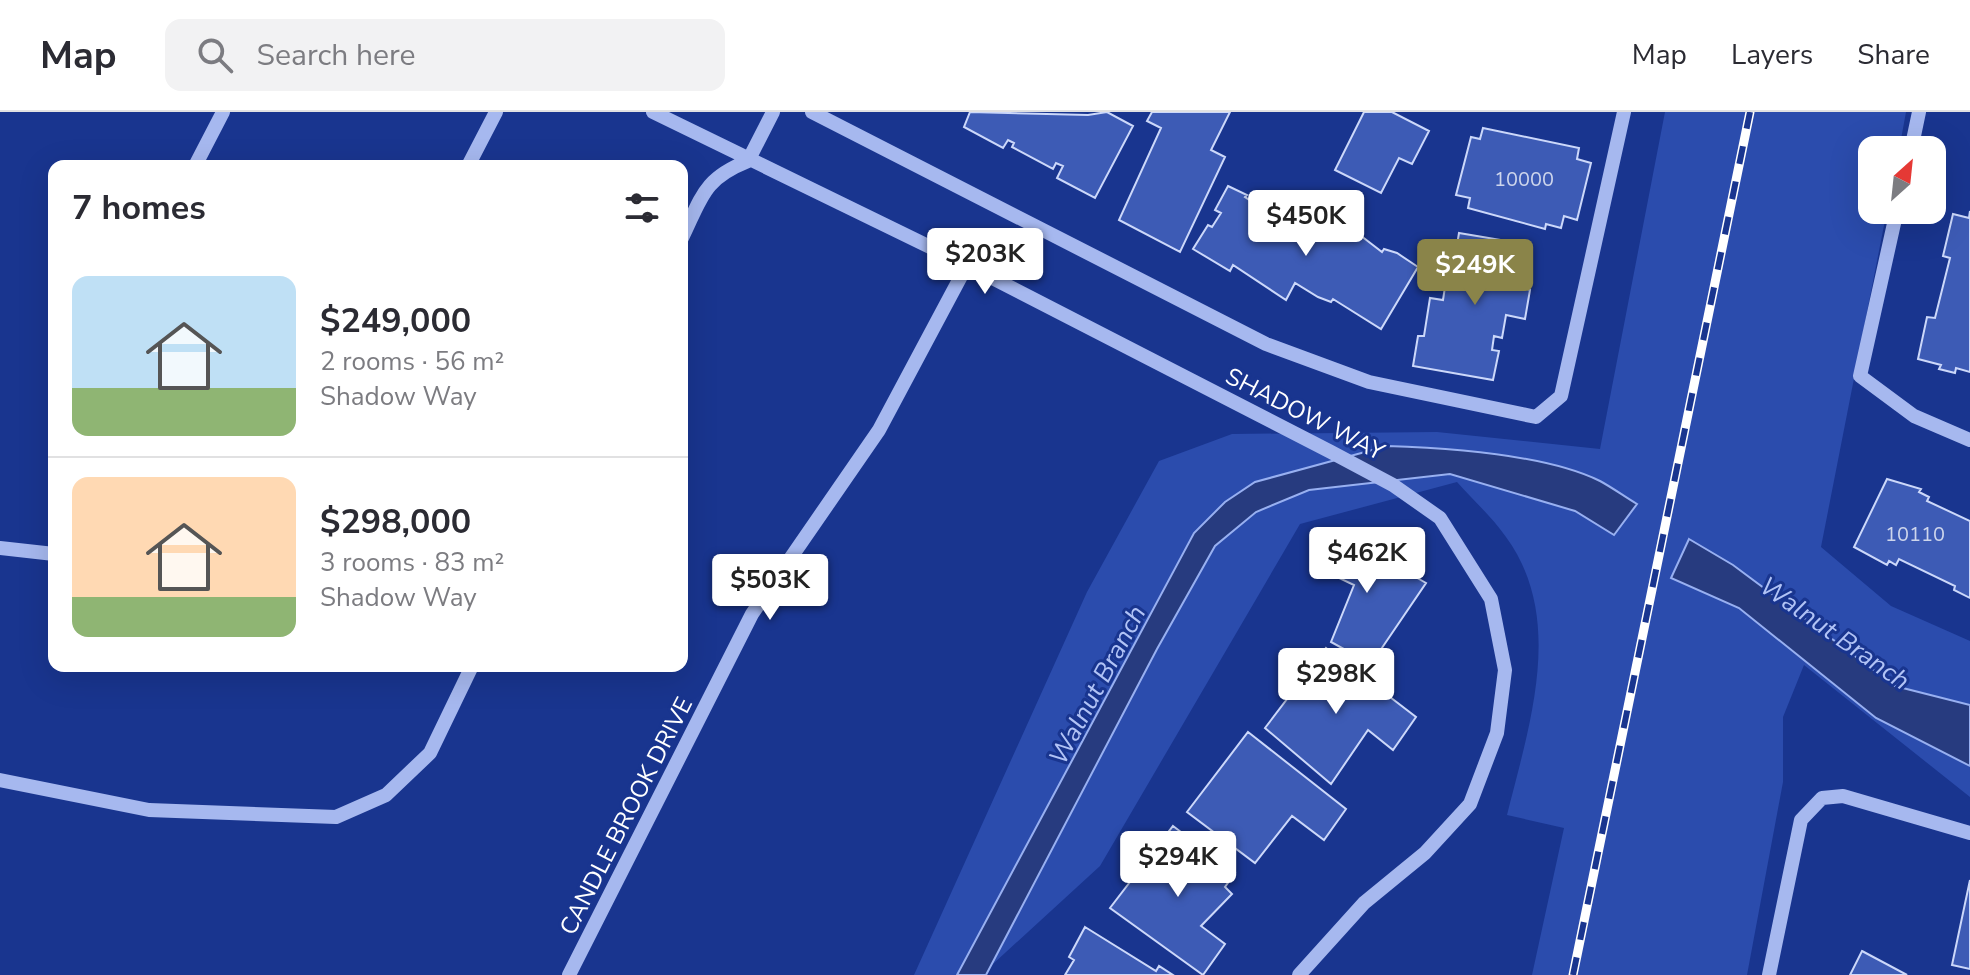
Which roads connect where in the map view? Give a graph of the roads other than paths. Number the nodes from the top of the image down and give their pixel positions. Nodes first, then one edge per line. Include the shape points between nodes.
1 (223, 112) edge
2 (496, 112) edge
3 (653, 112) edge
4 (773, 112) edge
5 (812, 112) edge
6 (1624, 112) edge
7 (1919, 112) edge
8 (1914, 136) edge
9 (198, 160) edge
10 (471, 160) edge
11 (748, 161) junction
12 (1894, 224) edge
13 (688, 226) edge
14 (967, 265) junction
15 (1970, 440) edge
16 (0, 548) edge
17 (48, 553) edge
18 (469, 672) edge
19 (0, 780) edge
20 (1970, 833) edge
21 (569, 975) edge
22 (1299, 975) edge
23 (1769, 975) edge

1 - 9 street
2 - 10 street
3 - 11 street, SHADOW WAY
4 - 11 street
5 - 6 street via 1266,344 1369,382 1536,417 1561,396
7 - 8 street
11 - 13 street via 710,182
11 - 14 street, SHADOW WAY
12 - 15 street via 1860,376 1914,416
14 - 21 street, CANDLE BROOK DRIVE via 879,430 752,614
14 - 22 street, SHADOW WAY via 1393,485 1440,518 1491,599 1505,670 1497,733 1470,804 1425,853 1364,903
16 - 17 street
18 - 19 street via 430,753 386,795 336,817 149,810
20 - 23 street via 1843,796 1822,798 1801,820

